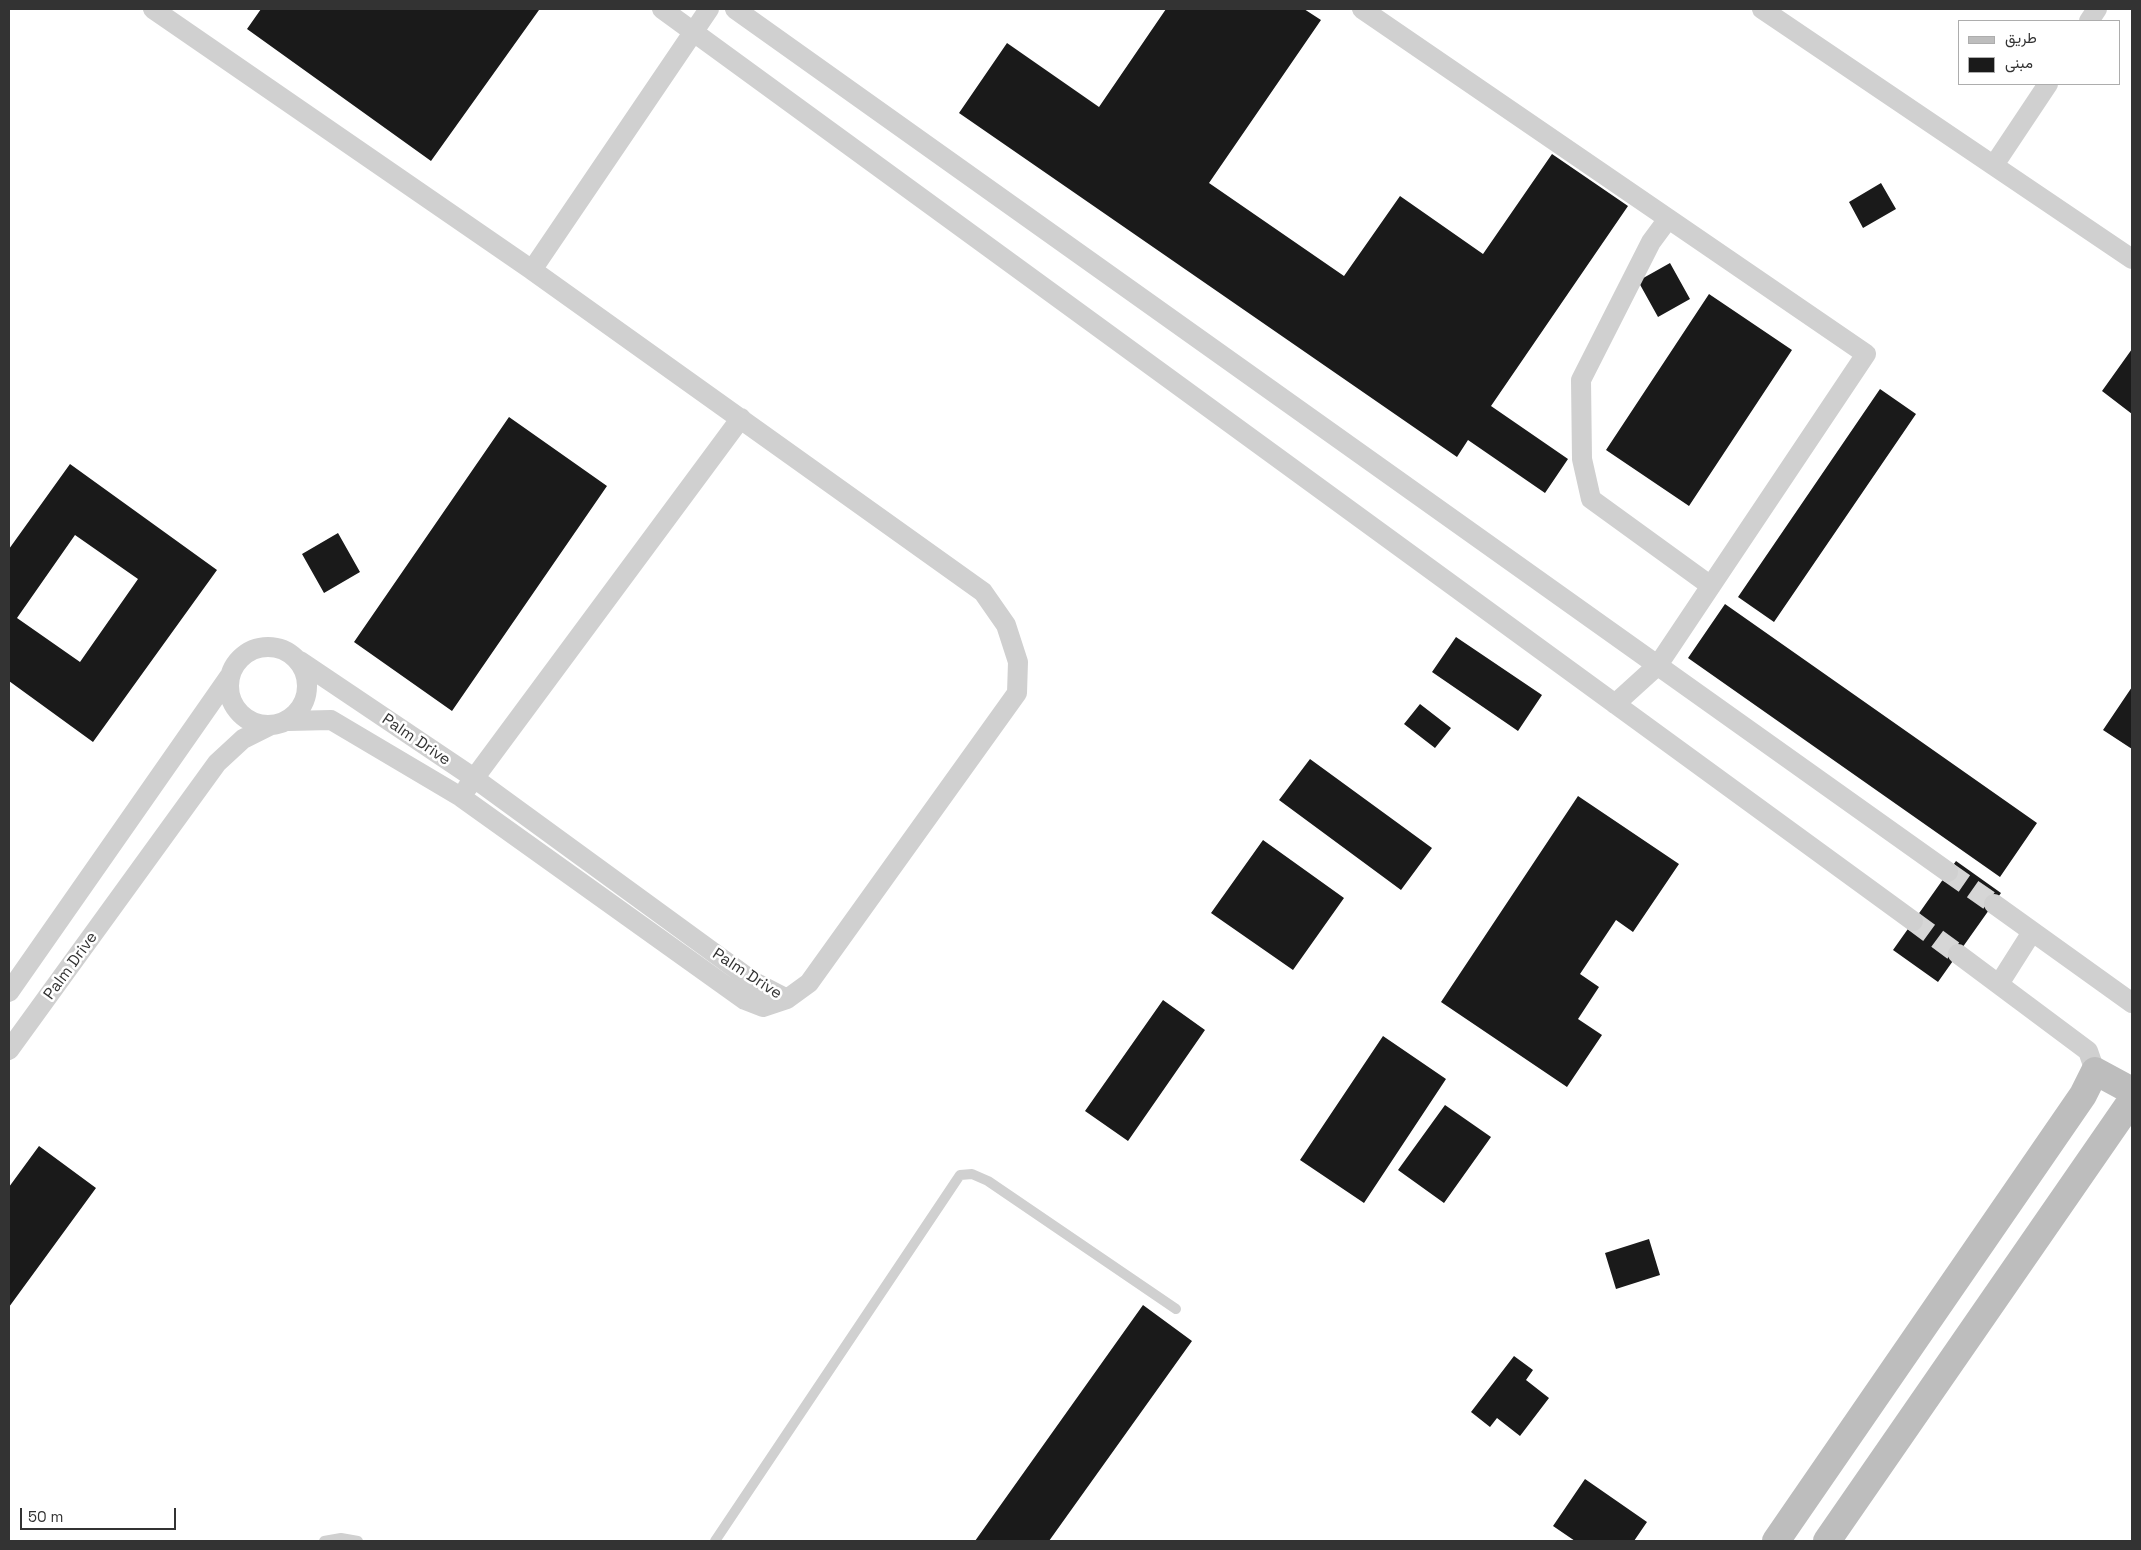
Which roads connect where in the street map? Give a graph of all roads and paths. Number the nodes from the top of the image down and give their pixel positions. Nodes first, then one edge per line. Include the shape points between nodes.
1 (153, 9) edge
2 (662, 9) edge
3 (709, 9) edge
4 (735, 9) edge
5 (1362, 9) edge
6 (1762, 9) edge
7 (2097, 9) edge
8 (2090, 20) edge
9 (694, 31) junction
10 (2047, 85) edge
11 (1994, 165) junction
12 (1668, 219) junction
13 (2132, 259) edge
14 (532, 270) junction
15 (740, 418) junction
16 (1711, 586) junction
17 (300, 661) junction
18 (1658, 665) junction
19 (229, 677) junction
20 (1615, 704) junction
21 (279, 723) junction
22 (474, 778) junction
23 (461, 796) junction
24 (1948, 872) tunnel mouth
25 (1994, 904) tunnel mouth
26 (1913, 921) tunnel mouth
27 (2032, 932) junction
28 (1958, 954) tunnel mouth
29 (1999, 984) junction
30 (9, 992) edge
31 (787, 1000) junction
32 (2132, 1003) edge
33 (9, 1050) edge
34 (2095, 1071) junction
35 (2132, 1091) edge
36 (2132, 1100) edge
37 (1176, 1309) dead end
38 (324, 1541) edge
39 (358, 1541) edge
40 (715, 1541) edge
41 (1776, 1541) edge
42 (1827, 1541) edge

1 - 14 street
2 - 9 street
3 - 9 street
4 - 18 street
5 - 12 street
6 - 11 street
7 - 8 street
9 - 14 street
9 - 20 street
10 - 11 street
11 - 13 street
12 - 16 street via 1651,242 1581,380 1582,459 1591,499
12 - 16 street via 1866,354
14 - 15 street
15 - 22 street
15 - 31 street via 983,592 1006,625 1018,662 1017,693 809,983
16 - 18 street
17 - 19 street, Palm Drive via 278,646 252,648 236,662
17 - 21 street, Palm Drive via 308,681 305,703
17 - 22 street, Palm Drive
18 - 20 street
18 - 24 street
19 - 21 street, Palm Drive via 232,704 245,719
19 - 30 street, Palm Drive
20 - 26 street
21 - 23 street, Palm Drive via 331,720
21 - 33 street, Palm Drive via 243,739 217,763
22 - 23 street
22 - 31 street, Palm Drive via 754,982
23 - 31 street, Palm Drive via 745,1000 763,1006
25 - 27 street
27 - 29 street
27 - 32 street
28 - 29 street
29 - 34 street via 2088,1051
34 - 35 main road
34 - 41 main road via 2078,1103
36 - 42 main road
37 - 40 lane via 988,1181 972,1174 960,1175
38 - 39 lane via 341,1538

